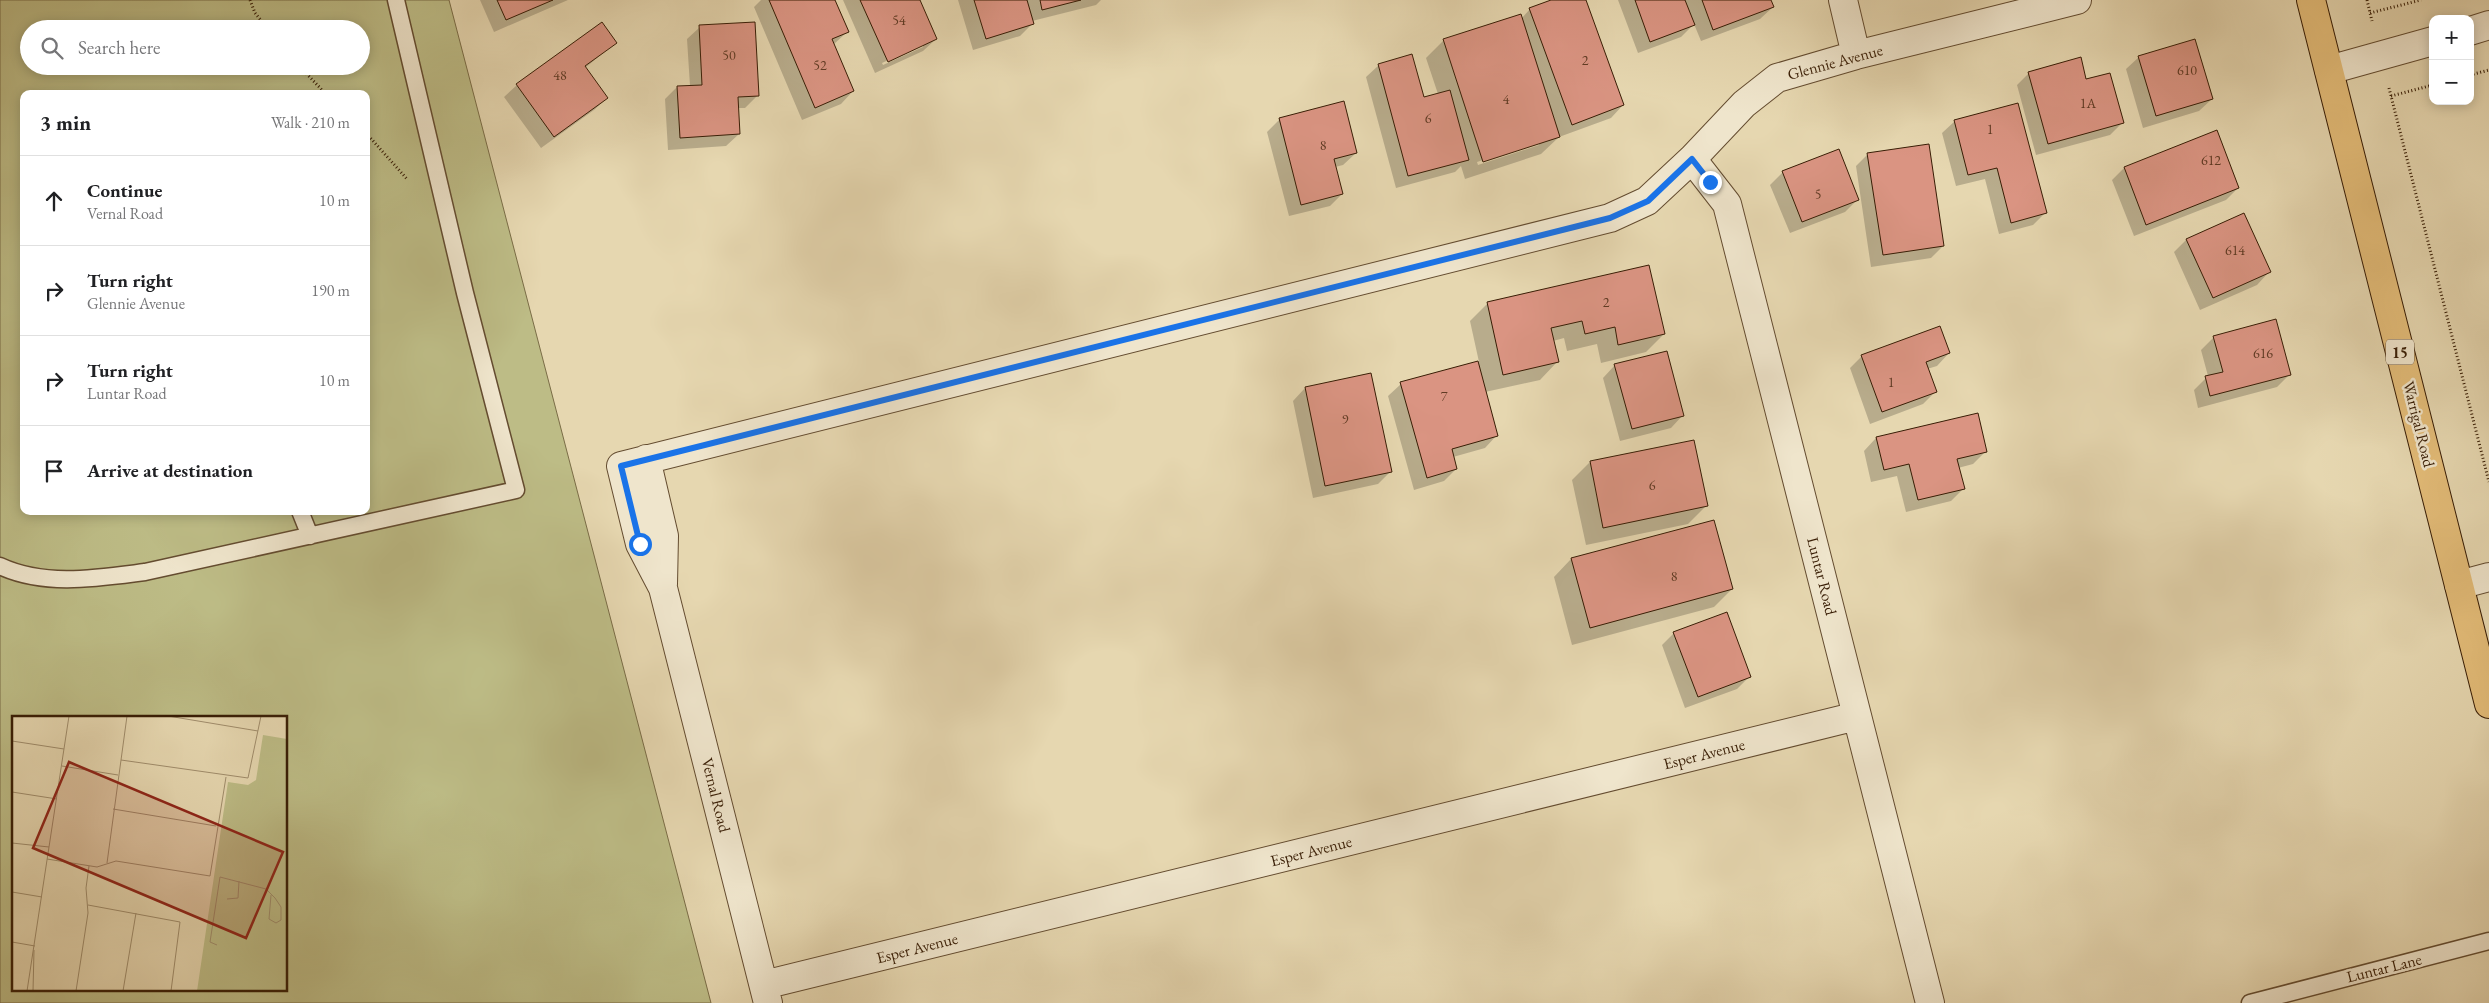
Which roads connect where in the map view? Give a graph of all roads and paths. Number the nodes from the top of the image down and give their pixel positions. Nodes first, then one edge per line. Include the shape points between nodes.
1 (250, 0) edge
2 (396, 0) edge
3 (1842, 0) edge
4 (2077, 0) edge
5 (2311, 0) edge
6 (2367, 0) edge
7 (2420, 0) edge
8 (2370, 13) junction
9 (261, 20) edge
10 (2489, 26) edge
11 (2474, 30) edge
12 (2429, 42) edge
13 (1856, 55) junction
14 (2381, 55) junction
15 (2329, 70) junction
16 (2489, 70) edge
17 (2474, 74) edge
18 (308, 75) edge
19 (2429, 86) edge
20 (322, 90) edge
21 (2391, 96) junction
22 (1692, 159) junction
23 (634, 463) joint
24 (2489, 482) edge
25 (302, 515) edge
26 (310, 536) junction
27 (0, 566) edge
28 (2489, 577) edge
29 (2459, 585) junction
30 (2489, 704) edge
31 (1857, 716) junction
32 (2489, 941) edge
33 (766, 994) edge
34 (1930, 1003) edge
35 (2250, 1003) edge

1 - 9 path
2 - 26 lane via 516,490
3 - 13 street
4 - 13 street, Glennie Avenue
5 - 15 highway, Warrigal Road / 15
6 - 8 path
7 - 8 path
8 - 14 path
10 - 11 street
12 - 14 street
13 - 22 street, Glennie Avenue via 1777,78 1744,104
14 - 15 street
14 - 21 path
15 - 29 highway, Warrigal Road / 15
16 - 17 path
18 - 20 path
19 - 21 path
21 - 24 path
22 - 23 street, Glennie Avenue via 1648,201 1610,218
22 - 31 street, Luntar Road via 1727,204
23 - 33 street, Vernal Road via 664,536 663,588
25 - 26 lane
26 - 27 lane via 155,570 93,579 53,579
28 - 29 street
29 - 30 highway, Warrigal Road / 15
31 - 33 street, Esper Avenue
31 - 34 street, Luntar Road
32 - 35 lane, Luntar Lane

